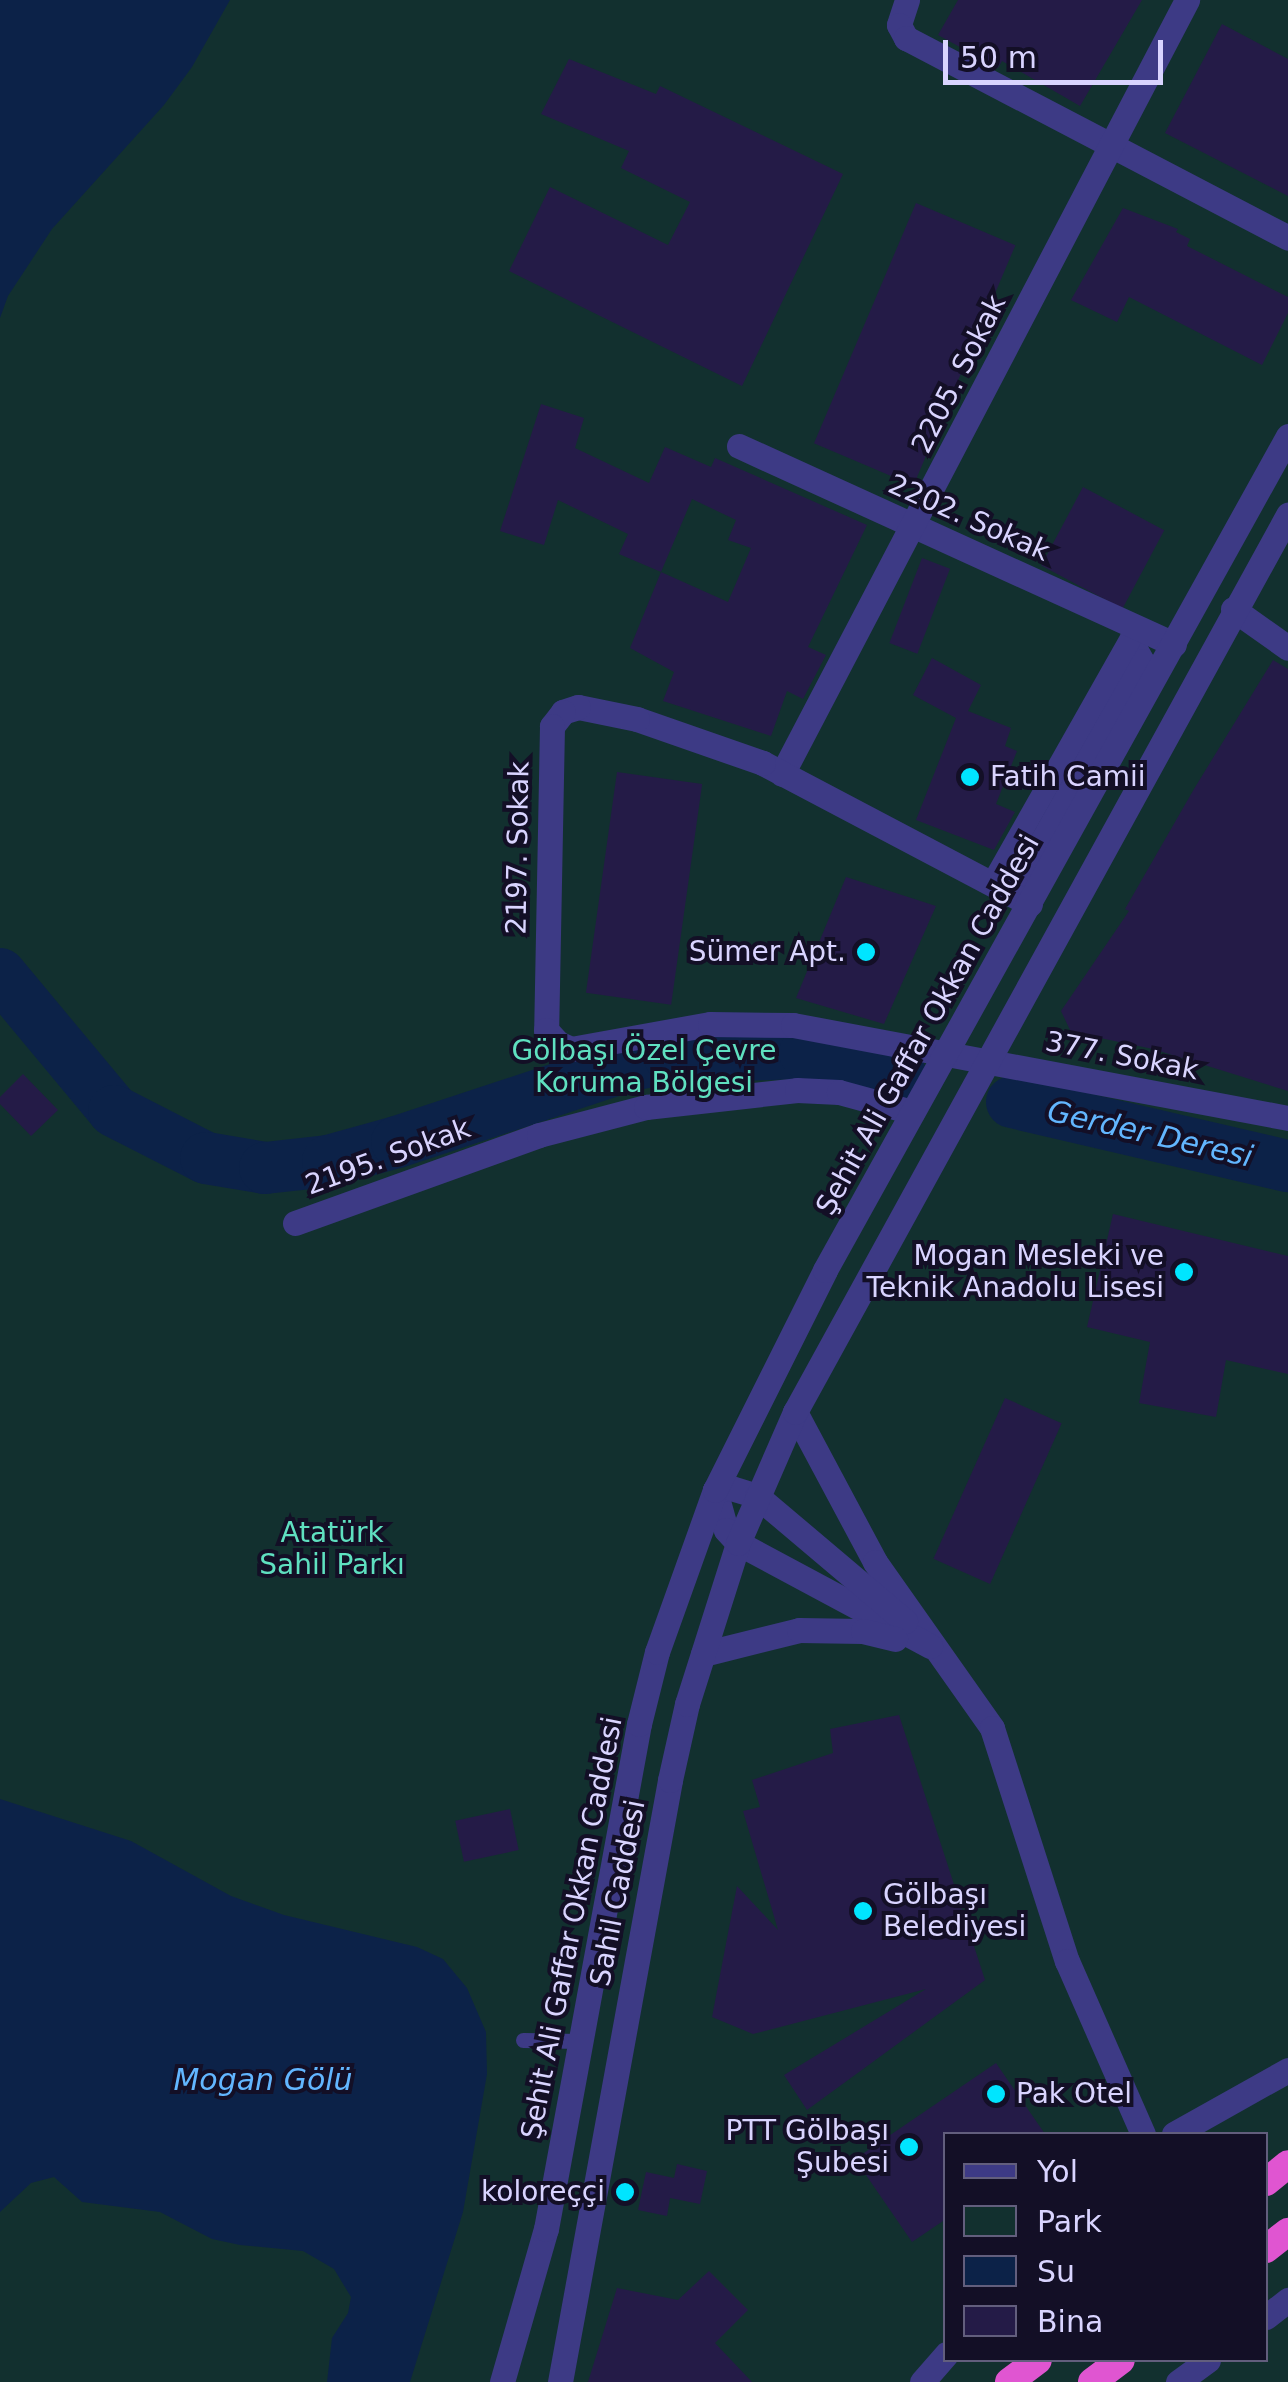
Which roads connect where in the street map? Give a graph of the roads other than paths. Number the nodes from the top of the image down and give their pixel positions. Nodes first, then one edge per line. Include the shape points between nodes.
1 (907, 0) edge
2 (1187, 0) edge
3 (1111, 146) junction
4 (1288, 238) edge
5 (1288, 436) edge
6 (740, 446) dead end
7 (1288, 514) edge
8 (914, 526) junction
9 (1233, 609) junction
10 (1132, 638) joint
11 (1174, 644) junction
12 (1288, 648) edge
13 (782, 774) junction
14 (1030, 904) junction
15 (946, 1054) junction
16 (985, 1060) junction
17 (912, 1112) junction
18 (1288, 1118) edge
19 (296, 1222) dead end
20 (795, 1412) junction
21 (727, 1465) junction
22 (760, 1488) junction
23 (715, 1490) junction
24 (738, 1542) junction
25 (939, 1650) junction
26 (703, 1654) junction
27 (523, 2040) dead end
28 (579, 2042) junction
29 (1288, 2070) edge
30 (1142, 2132) edge
31 (1178, 2132) edge
32 (1288, 2164) edge
33 (1268, 2180) edge
34 (1288, 2232) edge
35 (1268, 2247) edge
36 (1288, 2300) edge
37 (1268, 2315) edge
38 (943, 2358) edge
39 (1035, 2362) edge
40 (1118, 2362) edge
41 (1205, 2362) edge
42 (502, 2382) edge
43 (560, 2382) edge
44 (922, 2382) edge
45 (1009, 2382) edge
46 (1092, 2382) edge
47 (1178, 2382) edge

1 - 3 street via 900,25 906,38
2 - 3 street, 2205. Sokak
3 - 4 street
3 - 8 street, 2205. Sokak
5 - 11 street, Şehit Ali Gaffar Okkan Caddesi
6 - 8 street, 2202. Sokak
7 - 9 street
8 - 11 street, 2202. Sokak
8 - 13 street, 2205. Sokak
9 - 12 street
9 - 16 street
10 - 10 street via 1122,654 997,875 1017,884 1143,660
11 - 14 street, Şehit Ali Gaffar Okkan Caddesi
13 - 14 street, 2197. Sokak
13 - 15 street, 2197. Sokak via 637,719 578,707 563,712 552,726 550,745 546,1030 571,1049 741,1022 792,1025
14 - 15 street, Şehit Ali Gaffar Okkan Caddesi
15 - 16 street, 377. Sokak
15 - 17 street, Şehit Ali Gaffar Okkan Caddesi
16 - 18 street, 377. Sokak
16 - 20 street
17 - 19 street, 2195. Sokak via 839,1092 797,1090 646,1108 540,1135
17 - 21 street, Şehit Ali Gaffar Okkan Caddesi
20 - 22 street
20 - 25 street via 850,1521
21 - 22 street
21 - 23 street, Şehit Ali Gaffar Okkan Caddesi
22 - 23 street
22 - 24 street
22 - 25 street
23 - 24 street via 726,1530
23 - 28 street, Şehit Ali Gaffar Okkan Caddesi via 640,1724
24 - 25 street
24 - 26 street
25 - 26 street via 834,1628 762,1637
25 - 30 street via 992,1728 1066,1962
26 - 43 street, Sahil Caddesi via 670,1780
27 - 28 lane
28 - 42 street, Şehit Ali Gaffar Okkan Caddesi via 546,2228
29 - 31 street
32 - 33 highway
34 - 35 highway
36 - 37 street
38 - 44 street
39 - 45 highway
40 - 46 highway
41 - 47 street

